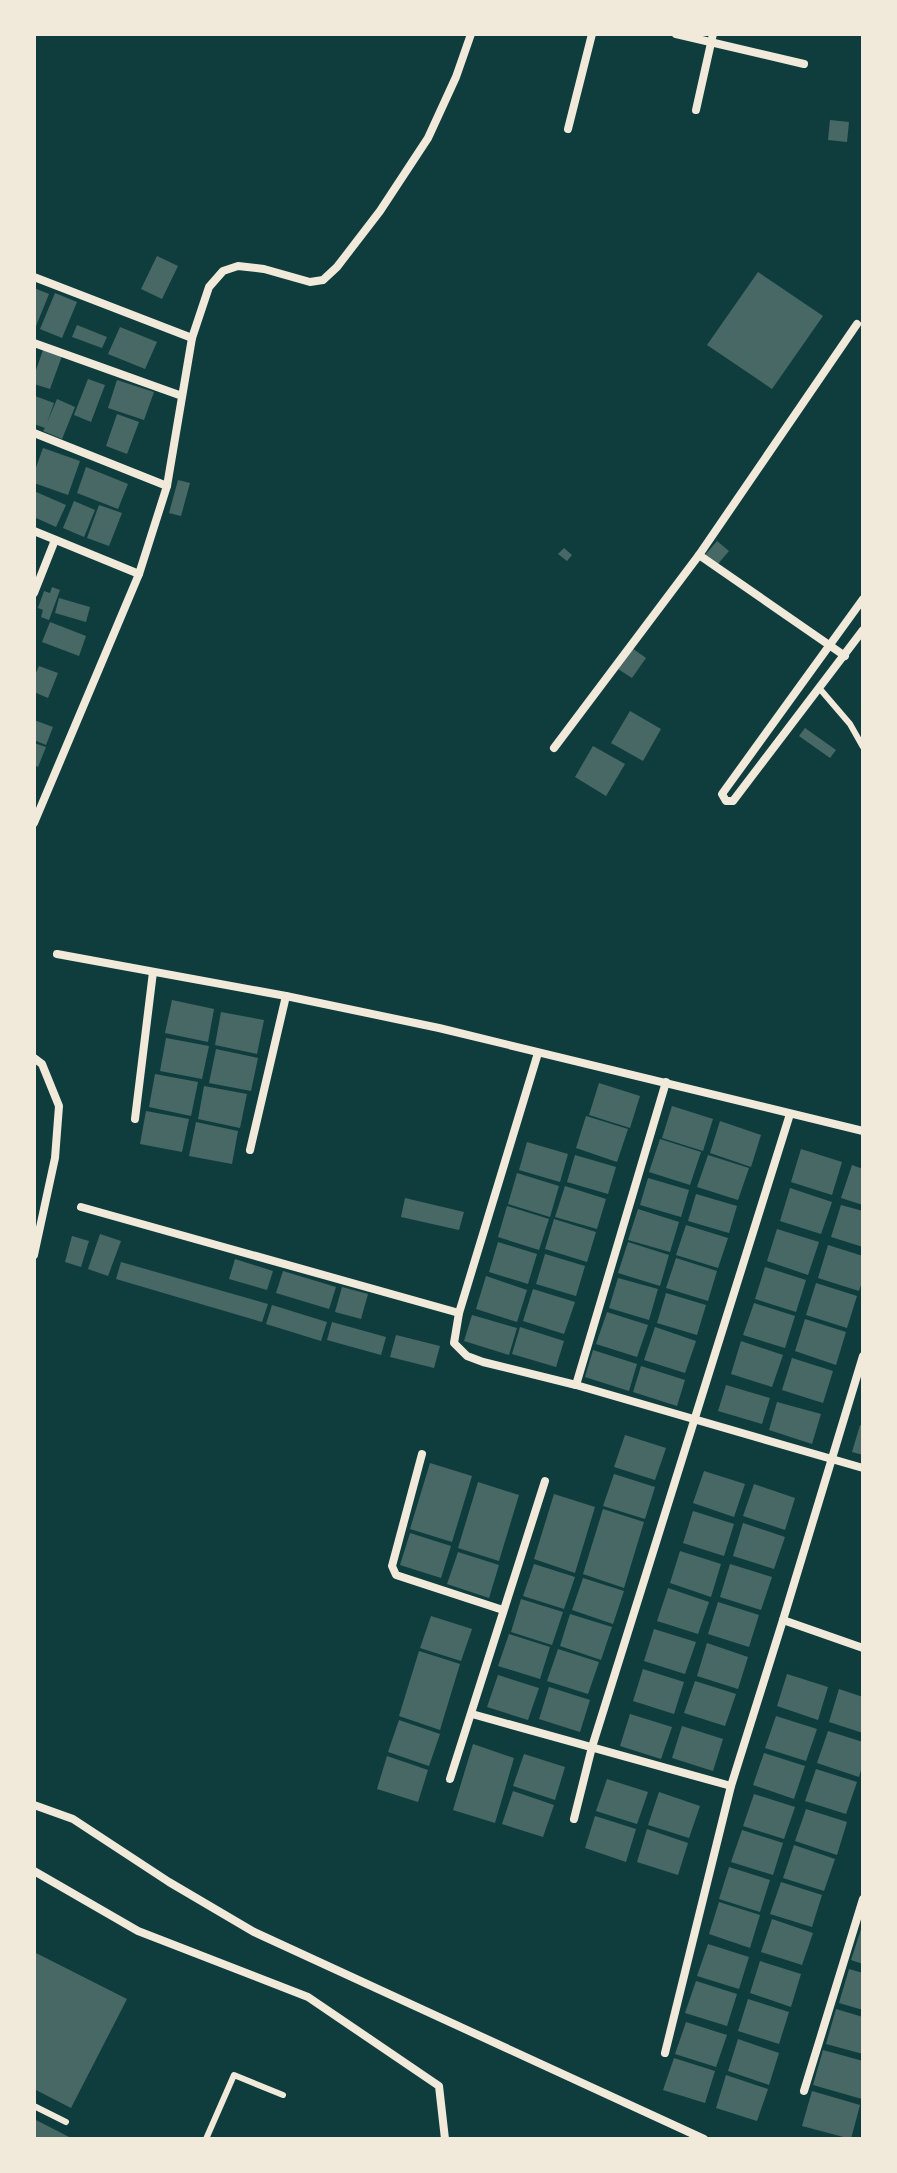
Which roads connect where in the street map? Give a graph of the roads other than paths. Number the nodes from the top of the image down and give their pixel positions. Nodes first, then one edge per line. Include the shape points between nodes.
1 (471, 34) edge
2 (592, 34) edge
3 (676, 34) edge
4 (712, 38) edge
5 (804, 64) dead end
6 (696, 110) dead end
7 (568, 129) dead end
8 (34, 277) edge
9 (857, 324) dead end
10 (192, 338) junction
11 (34, 343) edge
12 (182, 396) junction
13 (34, 433) edge
14 (167, 486) junction
15 (34, 531) edge
16 (55, 540) junction
17 (699, 555) junction
18 (139, 574) junction
19 (34, 593) edge
20 (863, 599) edge
21 (863, 630) edge
22 (831, 646) junction
23 (845, 656) junction
24 (820, 689) junction
25 (863, 747) edge
26 (554, 748) dead end
27 (34, 823) edge
28 (57, 954) dead end
29 (153, 972) junction
30 (286, 996) junction
31 (538, 1053) junction
32 (34, 1058) edge
33 (666, 1082) junction
34 (790, 1114) junction
35 (135, 1119) dead end
36 (863, 1131) edge
37 (250, 1150) dead end
38 (81, 1207) dead end
39 (34, 1255) edge
40 (459, 1313) junction
41 (863, 1356) edge
42 (576, 1385) junction
43 (695, 1419) junction
44 (422, 1454) dead end
45 (831, 1459) junction
46 (863, 1468) edge
47 (545, 1481) dead end
48 (503, 1610) junction
49 (783, 1620) junction
50 (863, 1648) edge
51 (472, 1714) junction
52 (592, 1747) junction
53 (450, 1779) dead end
54 (731, 1786) junction
55 (34, 1805) edge
56 (574, 1819) dead end
57 (34, 1871) edge
58 (863, 1899) edge
59 (665, 2053) dead end
60 (804, 2091) dead end
61 (283, 2095) dead end
62 (34, 2106) edge
63 (66, 2122) dead end
64 (206, 2139) edge
65 (445, 2139) edge
66 (704, 2139) edge

1 - 10 street via 428,138 337,267 323,280 310,282 264,269 238,266 223,271 209,287
2 - 7 street
3 - 4 street
4 - 5 street
4 - 6 street
8 - 10 street
9 - 17 street
10 - 12 street
11 - 12 street
12 - 14 street
13 - 14 street
14 - 18 street
15 - 16 street
16 - 18 street
16 - 19 street
17 - 22 street
17 - 26 street
18 - 27 street
20 - 22 street
21 - 23 street
22 - 23 street
22 - 24 street via 722,794 726,801 733,801
23 - 24 street
24 - 25 lane
28 - 29 street
29 - 30 street
29 - 35 street
30 - 31 street
30 - 37 street
31 - 33 street
31 - 40 street
32 - 39 street via 42,1064 59,1106 55,1158
33 - 34 street
33 - 42 street
34 - 36 street
34 - 43 street
38 - 40 street
40 - 42 street via 454,1343 467,1356
41 - 45 street
42 - 43 street
43 - 45 street
43 - 52 street
44 - 48 street via 392,1566 396,1575
45 - 46 street
45 - 49 street
47 - 48 street
48 - 51 street
49 - 50 street
49 - 54 street
51 - 52 street
51 - 53 street
52 - 54 street
52 - 56 street
54 - 59 street
55 - 66 street via 73,1819 254,1932
57 - 65 street via 138,1931 308,1997 439,2086
58 - 60 street
61 - 64 lane via 234,2075
62 - 63 lane

